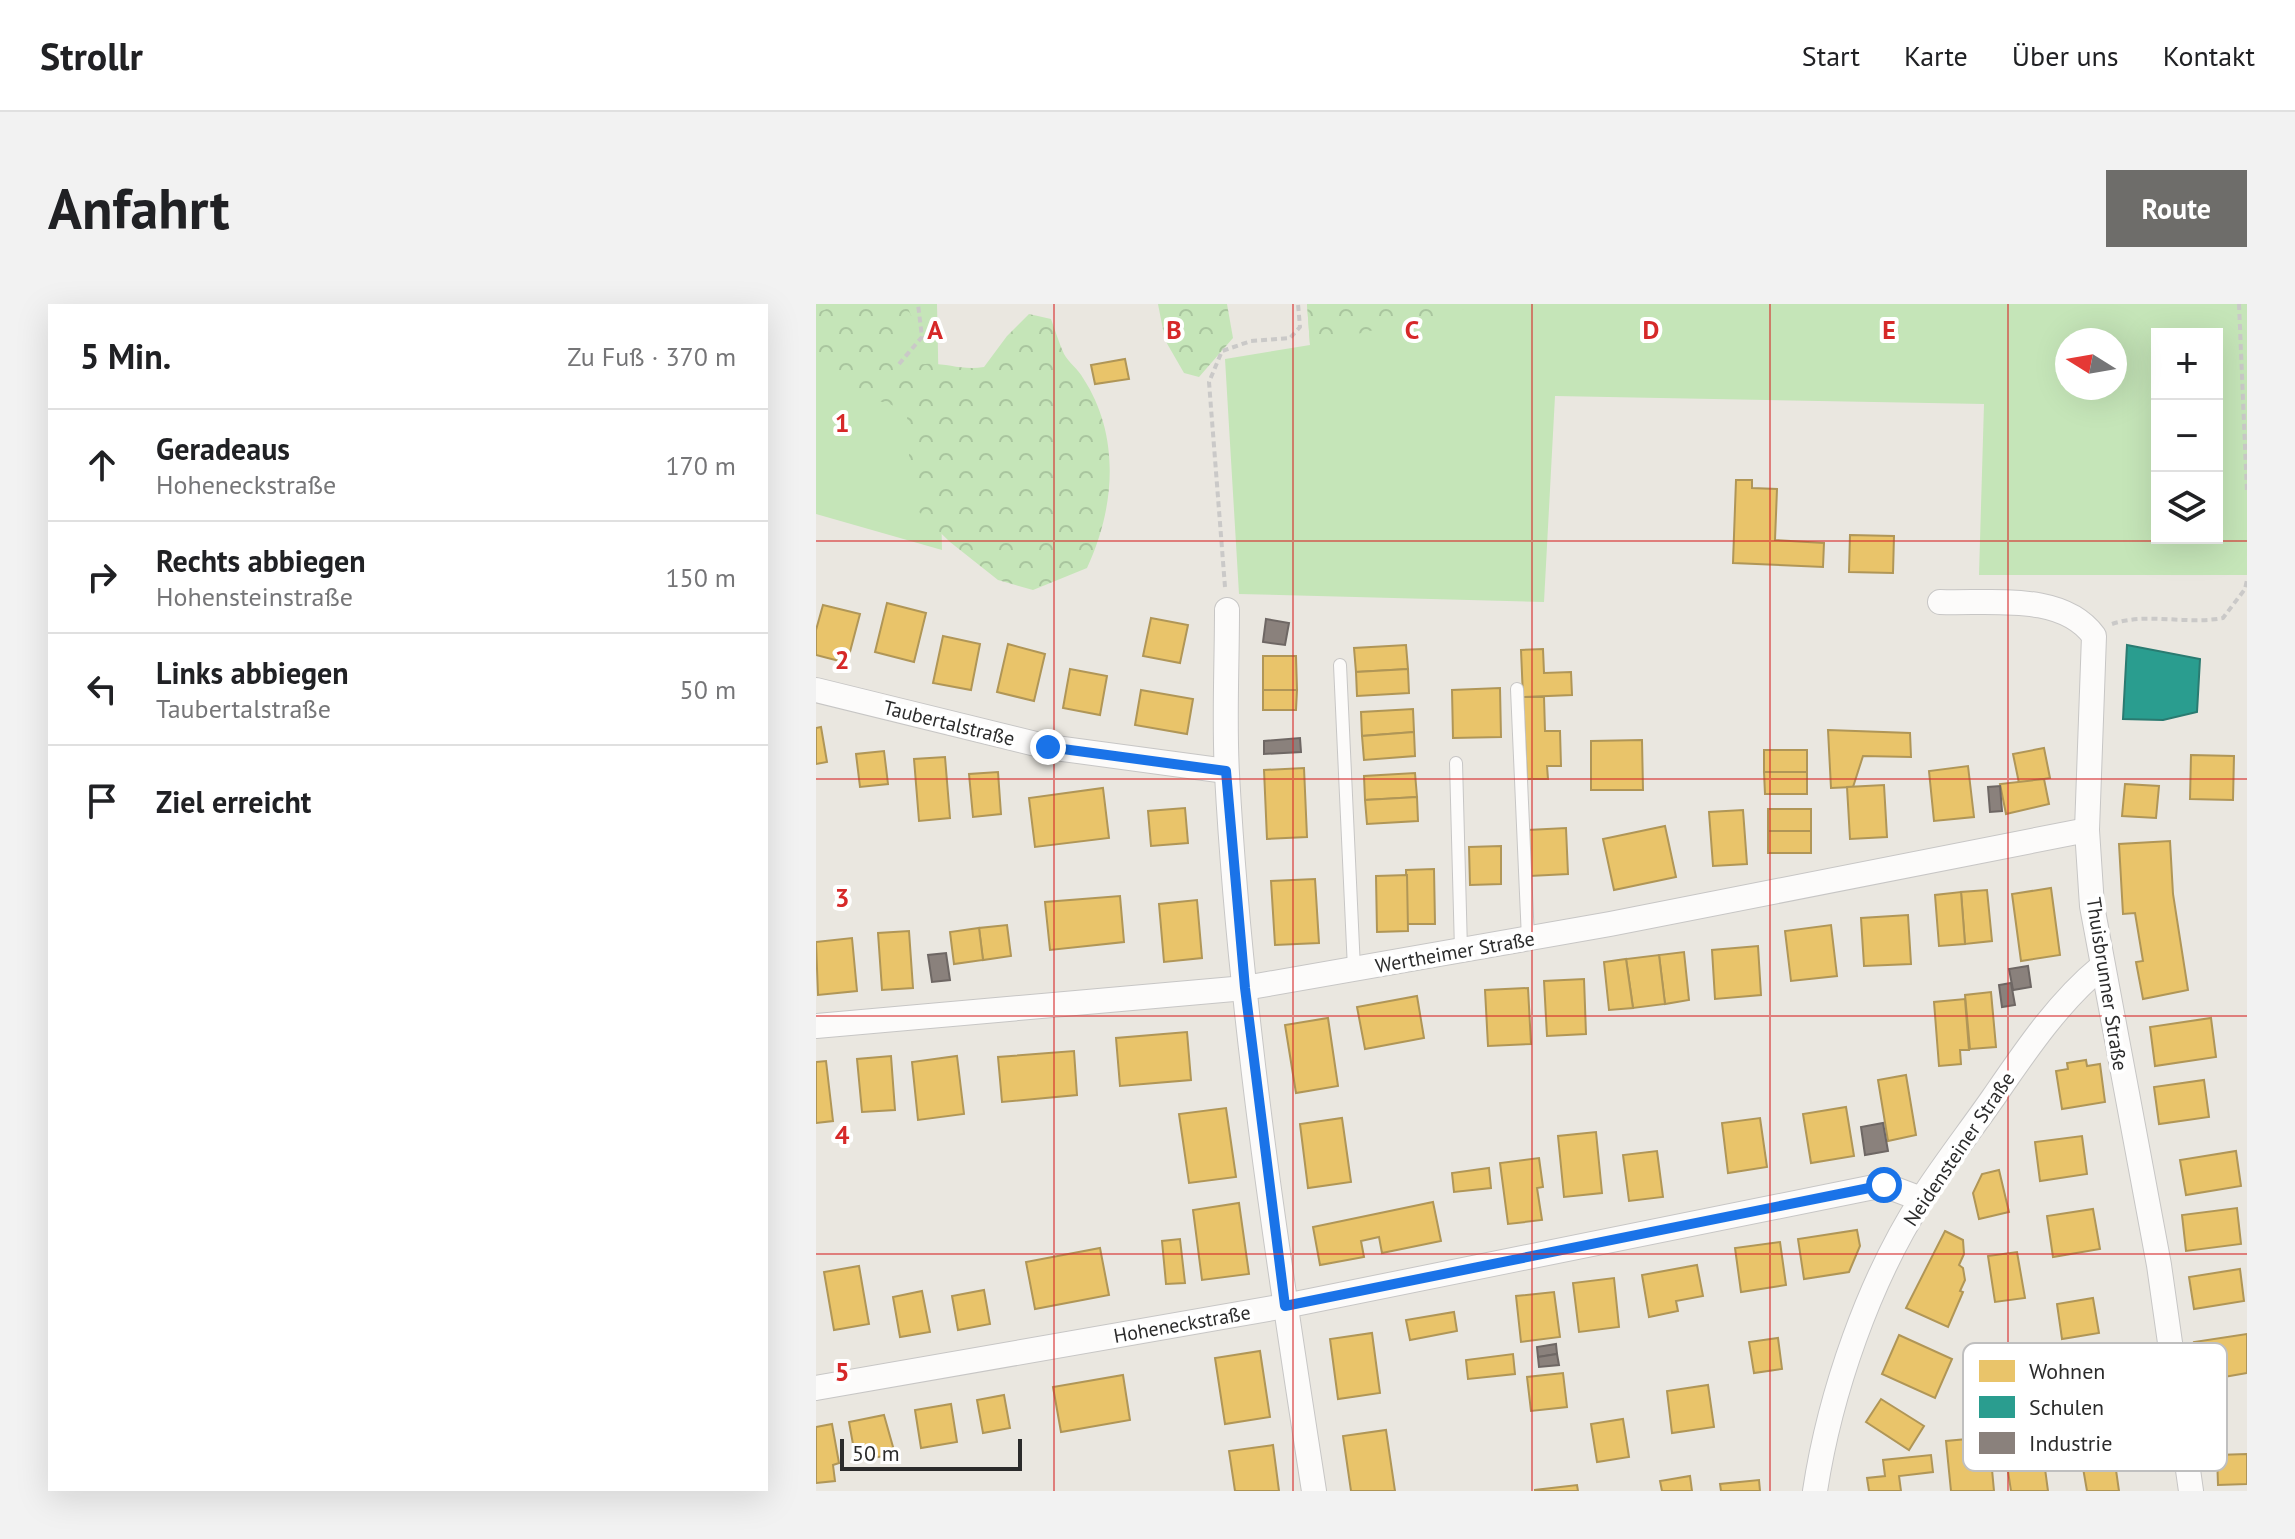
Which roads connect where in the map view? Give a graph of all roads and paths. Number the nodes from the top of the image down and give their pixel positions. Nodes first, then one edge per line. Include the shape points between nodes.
1 (918, 304) edge
2 (1298, 304) edge
3 (2239, 304) edge
4 (899, 364) dead end
5 (2247, 493) edge
6 (2247, 580) edge
7 (1940, 602) dead end
8 (1227, 610) joint
9 (2094, 636) junction
10 (1340, 665) dead end
11 (1517, 689) dead end
12 (816, 690) edge
13 (1456, 763) dead end
14 (1226, 771) junction
15 (2087, 830) junction
16 (1528, 939) junction
17 (1461, 950) junction
18 (2101, 967) junction
19 (1354, 969) junction
20 (1245, 988) junction
21 (816, 1026) edge
22 (1921, 1199) junction
23 (1285, 1306) junction
24 (2170, 1343) edge
25 (816, 1388) edge
26 (2188, 1471) edge
27 (1314, 1491) edge
28 (1815, 1491) edge
29 (2191, 1491) edge

1 - 4 path via 922,337
2 - 8 path via 1300,327 1290,338 1251,341 1222,351 1209,382
3 - 5 path
6 - 9 path via 2223,618 2120,621
7 - 9 street via 2051,607 2084,622
8 - 14 street
9 - 15 street, Thuisbrunner Straße
10 - 19 lane
11 - 16 lane
12 - 14 street, Taubertalstraße via 1048,747
13 - 17 lane
14 - 20 street
15 - 16 street, Wertheimer Straße
15 - 18 street, Thuisbrunner Straße
16 - 17 street, Wertheimer Straße
17 - 19 street, Wertheimer Straße
18 - 22 street, Neidensteiner Straße via 2021,1058
18 - 24 street, Thuisbrunner Straße
19 - 20 street, Wertheimer Straße
20 - 21 street, Wertheimer Straße
20 - 23 street
22 - 23 street, Hoheneckstraße via 1884,1185
22 - 28 street, Neidensteiner Straße via 1866,1312 1824,1430
23 - 25 street, Hoheneckstraße
23 - 27 street
26 - 29 street, Thuisbrunner Straße

